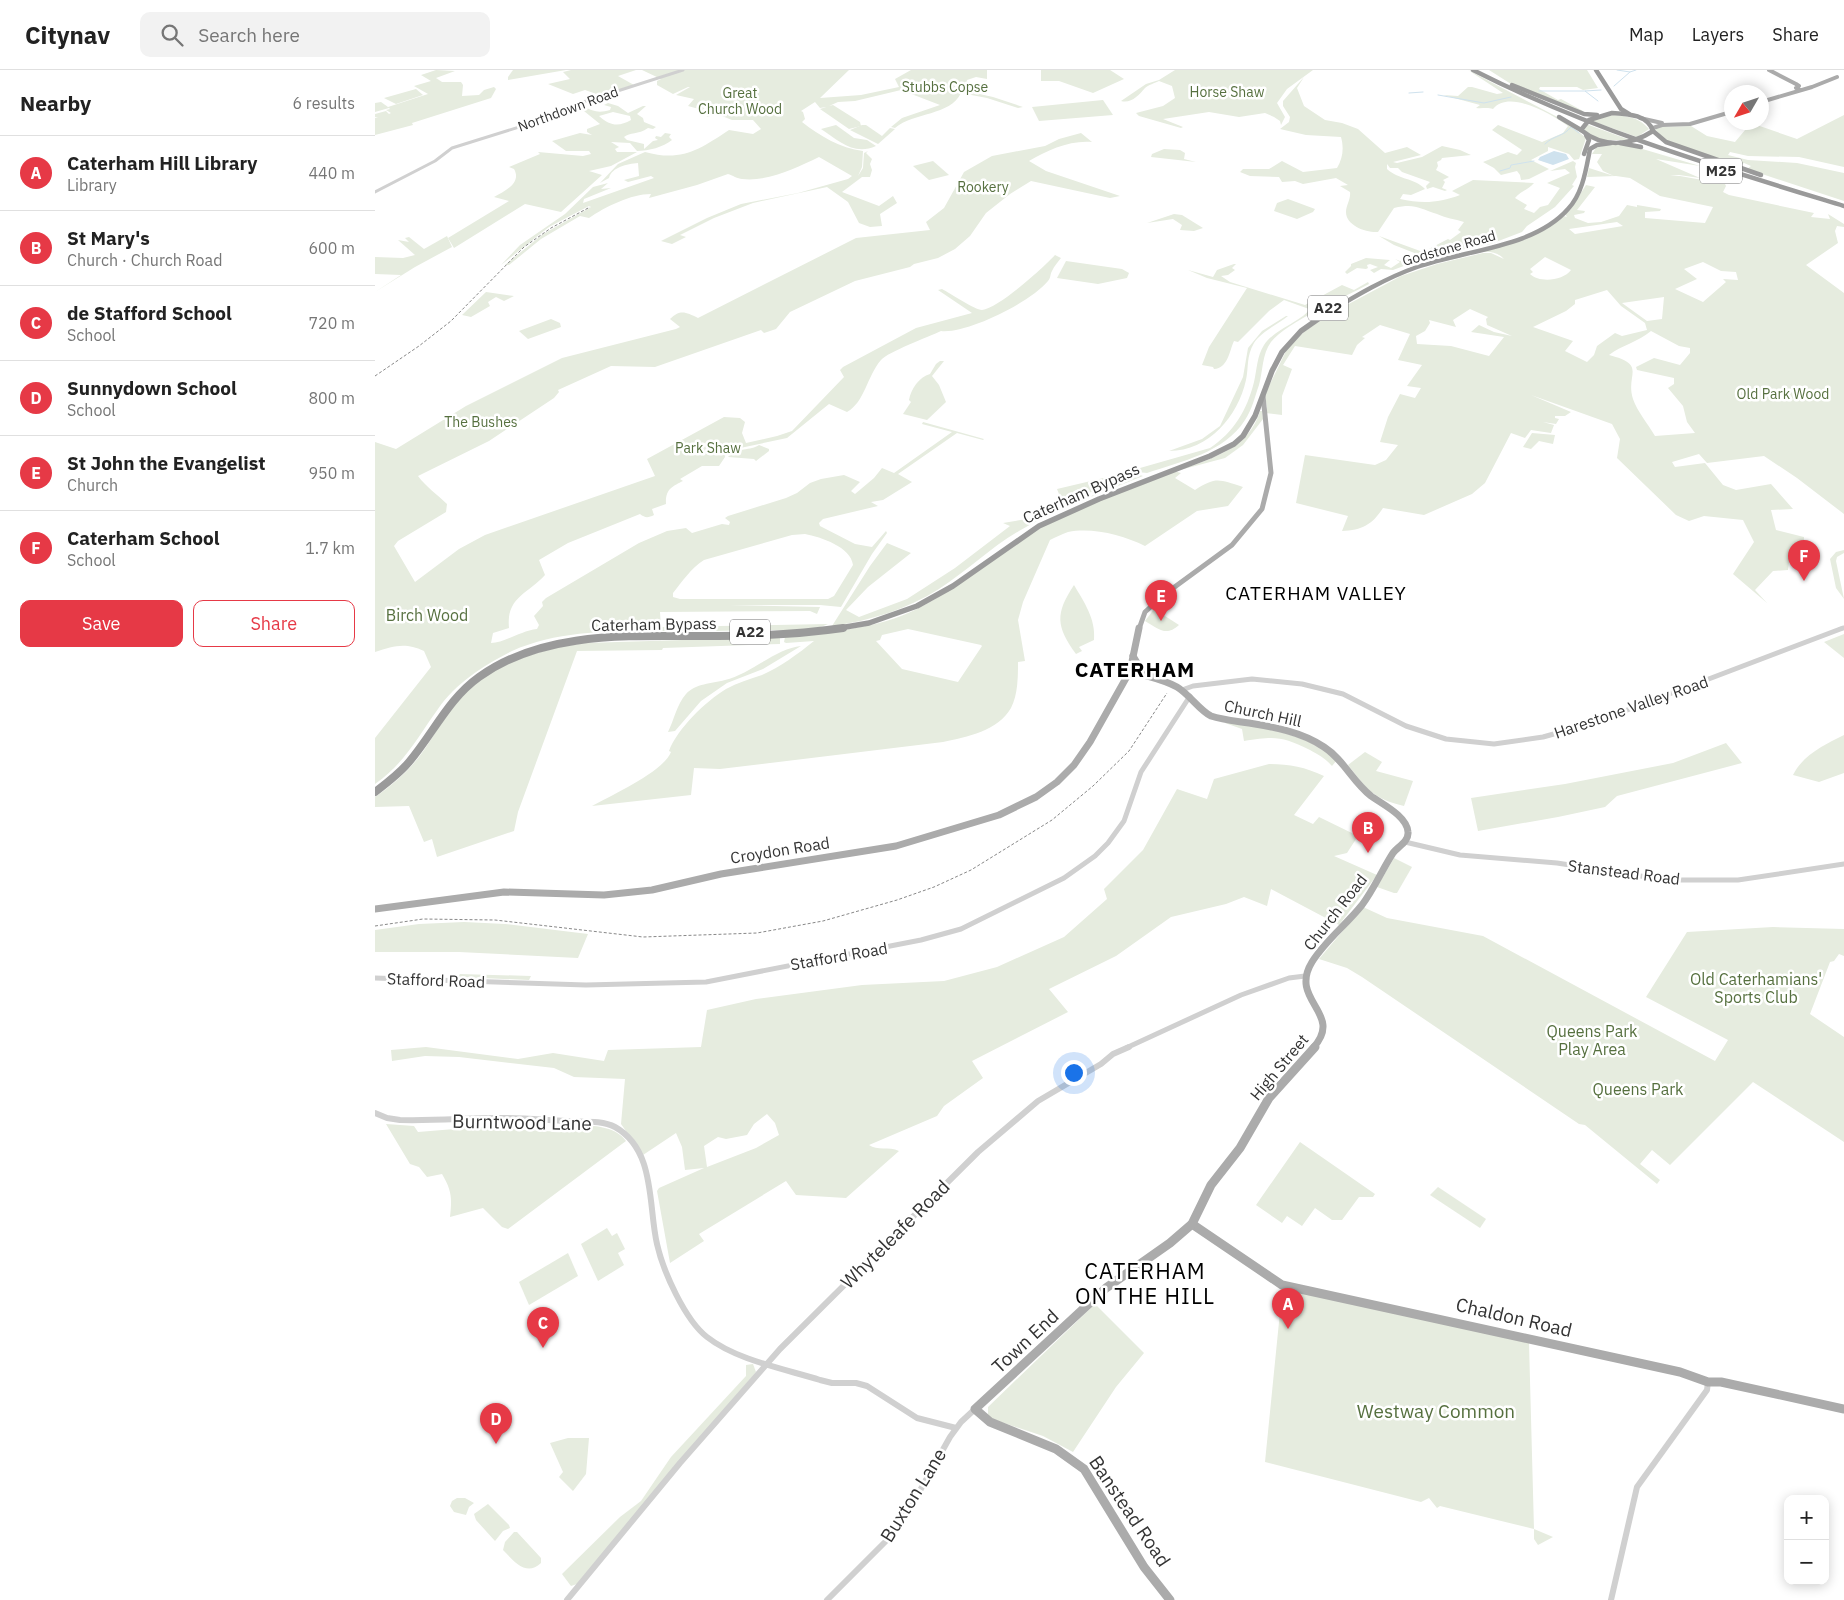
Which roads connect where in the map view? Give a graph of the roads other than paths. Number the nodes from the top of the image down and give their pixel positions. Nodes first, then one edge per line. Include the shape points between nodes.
1 (683, 70) edge
2 (1473, 70) edge
3 (1593, 70) edge
4 (1596, 70) edge
5 (1769, 70) edge
6 (1479, 72) edge
7 (1484, 73) junction
8 (1837, 77) dead end
9 (1802, 88) junction
10 (1769, 99) edge
11 (1547, 111) dead end
12 (1605, 114) junction
13 (1724, 114) edge
14 (1555, 115) dead end
15 (1599, 115) junction
16 (1631, 115) junction
17 (1640, 118) junction
18 (1584, 121) junction
19 (1672, 124) junction
20 (1653, 129) junction
21 (1581, 130) junction
22 (1586, 135) junction
23 (1641, 141) junction
24 (1611, 143) junction
25 (1620, 143) junction
26 (375, 192) edge
27 (1821, 199) junction
28 (1833, 200) junction
29 (1844, 205) edge
30 (1263, 396) junction
31 (1257, 405) junction
32 (1264, 412) junction
33 (1844, 628) edge
34 (1133, 656) junction
35 (1130, 669) junction
36 (1139, 670) junction
37 (1124, 682) junction
38 (1182, 690) junction
39 (1190, 696) junction
40 (375, 787) edge
41 (375, 792) edge
42 (1405, 842) junction
43 (1844, 864) edge
44 (375, 908) edge
45 (1305, 976) junction
46 (375, 978) edge
47 (375, 1113) edge
48 (1192, 1224) junction
49 (770, 1363) junction
50 (1708, 1382) junction
51 (975, 1409) junction
52 (1844, 1409) edge
53 (956, 1428) junction
54 (567, 1600) edge
55 (827, 1600) edge
56 (1170, 1600) edge
57 (1611, 1600) edge

1 - 26 street, Northdown Road via 452,148 435,161
2 - 6 highway, M25
3 - 12 highway via 1615,105
4 - 16 highway via 1621,109
5 - 9 main road
6 - 7 highway, M25
6 - 11 highway, M25
6 - 18 highway, M25 via 1538,103
7 - 15 highway, M25 via 1567,108
7 - 18 highway, M25
8 - 9 main road via 1811,88
9 - 10 main road
12 - 15 highway
12 - 16 highway
13 - 19 main road via 1690,124
14 - 21 highway
15 - 21 highway via 1584,124
16 - 17 highway
17 - 19 main road
17 - 20 highway
18 - 23 highway, M25
19 - 20 main road
20 - 25 highway via 1642,137
20 - 28 highway, M25 via 1666,142
21 - 22 highway
22 - 24 highway
22 - 31 highway, Godstone Road / A22 via 1589,140 1577,185 1563,210 1523,233 1401,270 1317,314 1276,351
23 - 27 highway, M25
23 - 28 highway, M25
24 - 25 highway
24 - 30 highway, Godstone Road / A22 via 1590,149 1576,198 1567,211 1534,232 1503,244 1411,269 1317,318 1281,352
25 - 27 highway, M25
27 - 29 highway, M25
28 - 29 highway, M25
30 - 31 highway, Godstone Road / A22
30 - 32 main road, Croydon Road
31 - 32 main road
31 - 40 highway, Caterham Bypass / A22 via 1242,431 1219,449 1044,519 997,547 940,590 883,616 844,626 801,631 587,635 555,640 512,654 486,668 458,690 410,755
31 - 41 highway, Caterham Bypass / A22 via 1246,433 1229,447 1031,530 942,593 899,614 869,624 817,633 587,639 556,643 517,656 467,686 450,704 412,760
32 - 34 main road, Croydon Road via 1271,473 1262,509 1231,544 1152,604 1140,624
33 - 38 street, Harestone Valley Road via 1593,723 1543,737 1494,744 1446,739 1407,726 1343,694 1302,684 1252,678
34 - 35 main road, Croydon Road
34 - 36 main road
35 - 36 main road, Church Hill
35 - 37 main road, Croydon Road
36 - 37 main road, Croydon Road
36 - 38 main road, Church Hill
37 - 44 main road, Croydon Road via 1082,754 1053,786 1011,810 951,830 878,849 721,874 638,892 604,895 504,892
38 - 39 main road, Church Hill
39 - 42 main road, Church Hill via 1209,715 1304,735 1336,754 1363,789 1403,823 1408,832
39 - 46 street, Stafford Road via 1141,772 1120,828 1097,854 1055,883 963,928 904,945 706,982 586,985
42 - 43 street, Stanstead Road via 1460,855 1557,864 1666,880 1739,880
42 - 45 main road, Church Road via 1395,851 1362,904 1321,951
45 - 48 main road, High Street via 1306,987 1323,1018 1323,1038 1269,1098 1239,1148 1211,1185
45 - 49 street, Whyteleafe Road via 1289,978 1241,995 1113,1054 1038,1101 978,1152 780,1349
47 - 49 street, Burntwood Lane via 408,1121 504,1118 599,1123 623,1132 634,1146 647,1174 661,1260 691,1318 701,1332 719,1345
48 - 50 main road, Chaldon Road via 1282,1285 1680,1372
48 - 51 main road, Town End via 1106,1288
49 - 53 street, Burntwood Lane via 832,1383 867,1386 917,1418
49 - 54 street, Whyteleafe Road via 681,1463
50 - 52 main road, Chaldon Road via 1721,1382
50 - 57 street via 1707,1390 1637,1487
51 - 53 street, Buxton Lane
51 - 56 main road, Banstead Road via 992,1424 1055,1448 1084,1469 1144,1567
53 - 55 street, Buxton Lane via 913,1503 885,1542

